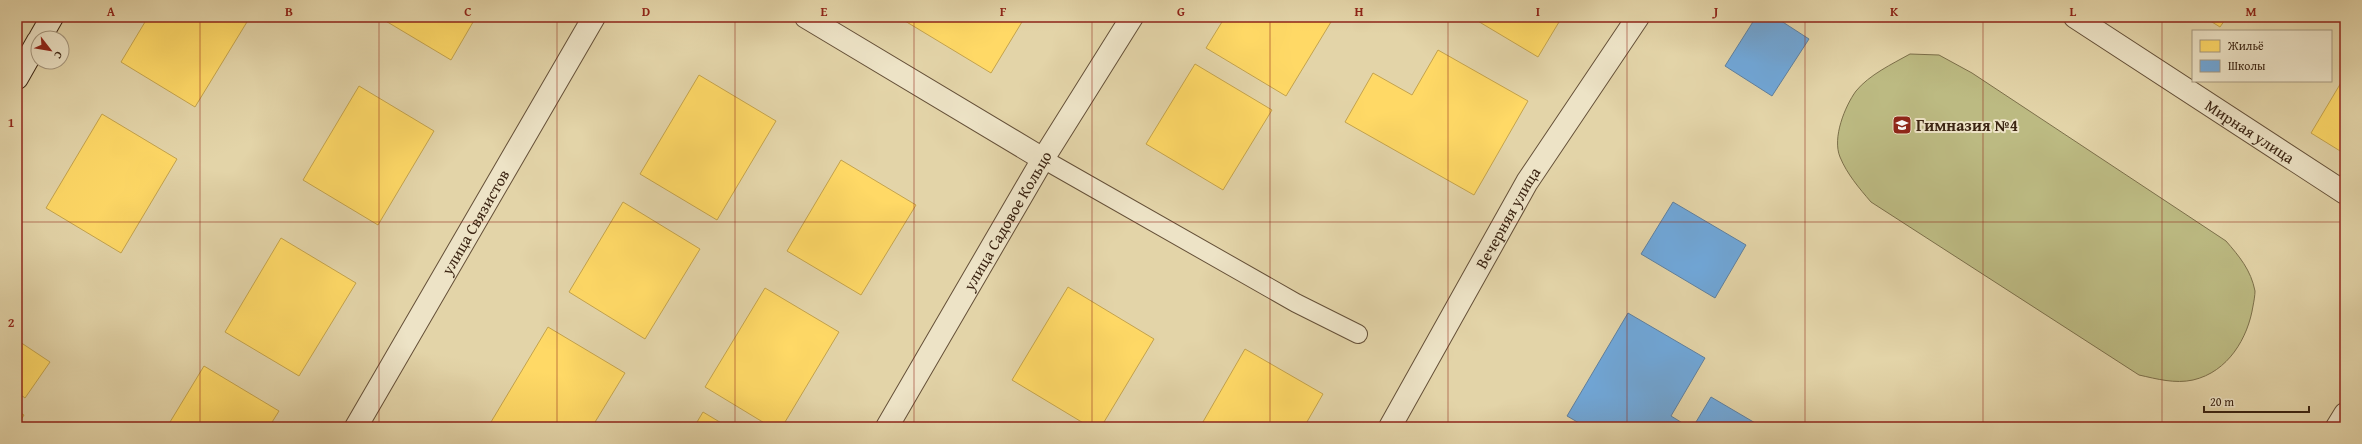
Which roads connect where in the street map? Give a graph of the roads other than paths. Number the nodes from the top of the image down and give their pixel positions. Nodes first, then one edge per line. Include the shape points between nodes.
1 (52, 17) edge
2 (594, 17) edge
3 (806, 17) edge
4 (1132, 17) edge
5 (1638, 17) edge
6 (2075, 17) edge
7 (45, 30) edge
8 (30, 55) edge
9 (17, 78) edge
10 (1043, 159) junction
11 (2345, 193) edge
12 (1358, 334) dead end
13 (2345, 414) edge
14 (356, 427) edge
15 (888, 427) edge
16 (1390, 427) edge
17 (2337, 427) edge

1 - 7 street
2 - 14 street, улица Связистов
3 - 10 street
4 - 10 street, улица Садовое Кольцо
5 - 16 street, Вечерняя улица via 1527,182
6 - 11 street, Мирная улица
8 - 9 street
10 - 12 lane via 1296,303
10 - 15 street, улица Садовое Кольцо
13 - 17 street

